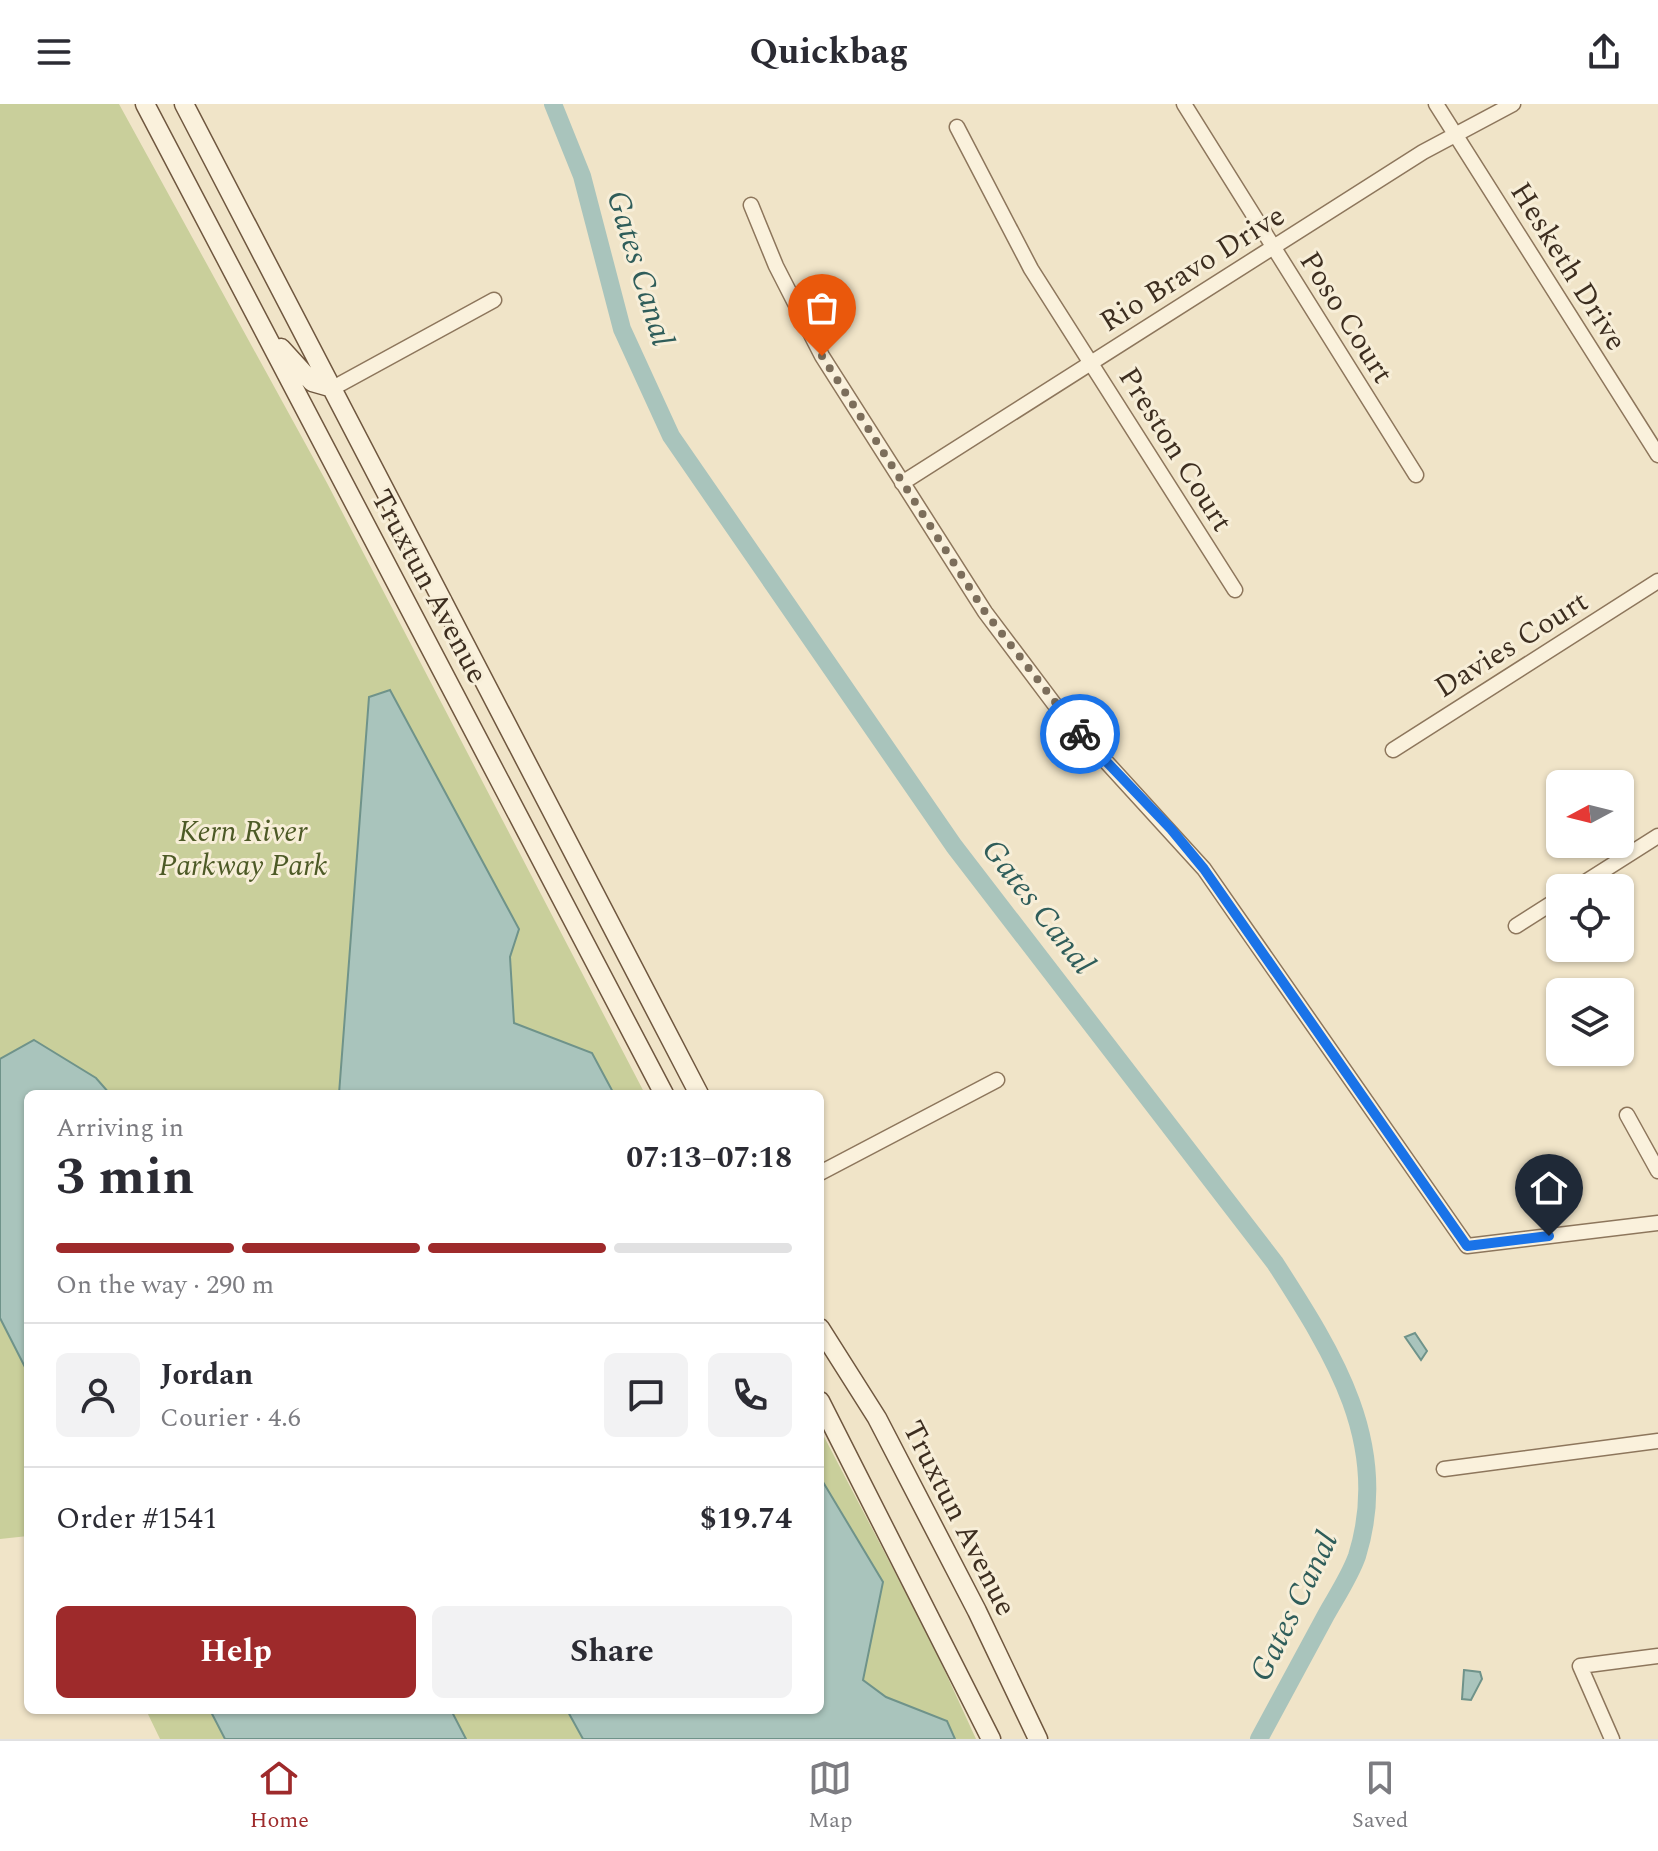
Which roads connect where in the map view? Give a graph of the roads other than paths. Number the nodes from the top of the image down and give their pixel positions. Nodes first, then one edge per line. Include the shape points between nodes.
1 (145, 104) edge
2 (184, 104) edge
3 (1184, 104) edge
4 (1436, 104) edge
5 (1513, 104) edge
6 (957, 127) dead end
7 (1454, 134) junction
8 (751, 205) dead end
9 (1272, 248) junction
10 (494, 300) dead end
11 (262, 328) junction
12 (1091, 363) junction
13 (333, 388) junction
14 (1658, 455) edge
15 (1416, 475) dead end
16 (902, 483) junction
17 (1658, 581) edge
18 (1235, 590) dead end
19 (1393, 750) dead end
20 (1658, 836) edge
21 (1598, 874) edge
22 (1546, 907) edge
23 (1516, 926) dead end
24 (997, 1080) dead end
25 (662, 1090) edge
26 (697, 1090) edge
27 (1627, 1115) dead end
28 (824, 1171) edge
29 (1658, 1171) edge
30 (1658, 1223) edge
31 (824, 1334) edge
32 (824, 1409) edge
33 (1658, 1441) edge
34 (1444, 1469) dead end
35 (1658, 1656) edge
36 (991, 1739) edge
37 (1038, 1739) edge
38 (1612, 1739) edge

1 - 11 main road, Truxtun Avenue
2 - 13 main road, Truxtun Avenue
3 - 9 street, Poso Court
4 - 7 street, Hesketh Drive
5 - 7 street, Rio Bravo Drive
6 - 12 street, Preston Court via 1031,269
7 - 9 street, Rio Bravo Drive
7 - 14 street, Hesketh Drive
8 - 16 street via 797,312
9 - 12 street, Rio Bravo Drive
9 - 15 street, Poso Court
10 - 13 street
11 - 13 main road via 312,382
11 - 25 main road, Truxtun Avenue
12 - 16 street, Rio Bravo Drive
12 - 18 street, Preston Court
13 - 26 main road, Truxtun Avenue
16 - 30 street via 1020,661 1204,869 1467,1246
17 - 19 street, Davies Court
20 - 21 street
22 - 23 street
24 - 28 street
27 - 29 street
31 - 37 main road, Truxtun Avenue via 877,1418
32 - 36 main road
33 - 34 street
35 - 38 street via 1580,1666

